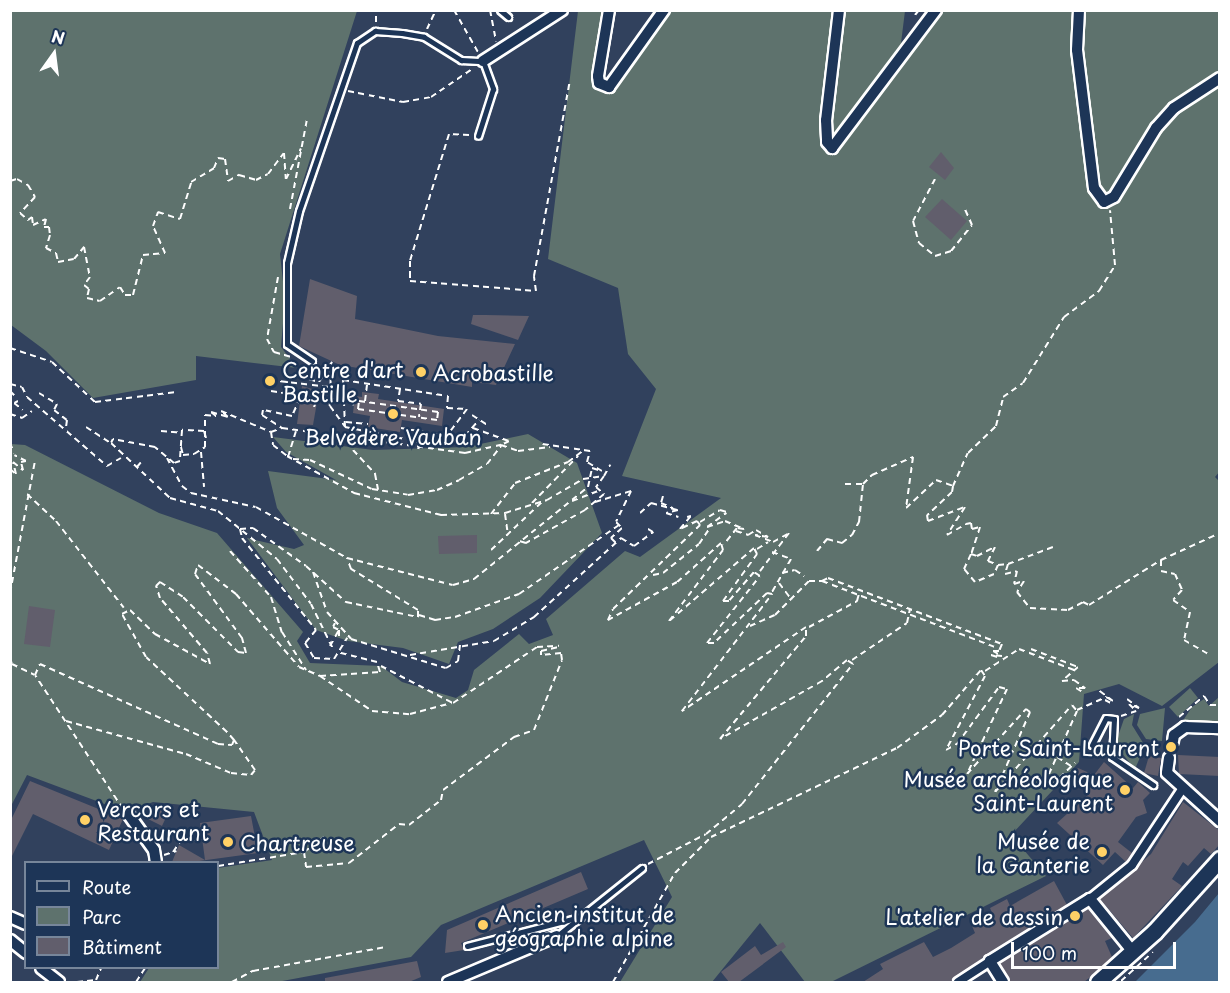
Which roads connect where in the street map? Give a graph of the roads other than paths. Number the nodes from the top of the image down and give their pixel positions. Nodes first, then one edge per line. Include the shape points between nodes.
1 (500, 10) edge
2 (562, 10) edge
3 (609, 10) edge
4 (663, 10) edge
5 (840, 10) edge
6 (936, 10) edge
7 (1078, 10) edge
8 (508, 17) dead end
9 (483, 61) junction
10 (1220, 78) edge
11 (478, 136) road end
12 (310, 360) dead end
13 (1220, 728) edge
14 (1173, 741) dead end
15 (1092, 745) dead end
16 (1169, 758) dead end
17 (1153, 785) dead end
18 (1183, 788) junction
19 (129, 815) road end
20 (1220, 821) edge
21 (1220, 859) edge
22 (157, 860) edge
23 (642, 868) road end
24 (1090, 899) junction
25 (584, 916) junction
26 (10, 917) edge
27 (24, 923) edge
28 (557, 936) joint
29 (10, 940) edge
30 (468, 946) dead end
31 (24, 951) edge
32 (1132, 952) junction
33 (990, 961) junction
34 (42, 969) edge
35 (59, 982) edge
36 (448, 982) edge
37 (958, 982) edge
38 (1004, 982) edge
39 (1098, 982) edge

1 - 8 lane
2 - 9 street
3 - 4 street via 598,76 599,83 609,87
5 - 6 street via 826,127 832,148
7 - 10 street via 1077,50 1097,197 1110,202 1156,128 1174,108
9 - 11 lane via 493,89
9 - 12 lane via 461,60 424,37 375,31 357,43 349,55 289,247 287,344
13 - 14 street via 1177,728
15 - 17 lane via 1106,718 1114,719 1112,757
16 - 18 street via 1167,773
18 - 20 street
18 - 24 street via 1132,865
19 - 22 street
21 - 32 main road
23 - 25 lane
24 - 32 street
24 - 33 street
25 - 28 lane
25 - 30 lane
26 - 27 street
28 - 36 street
29 - 31 street
32 - 39 main road
33 - 37 street
33 - 38 street
34 - 35 street

